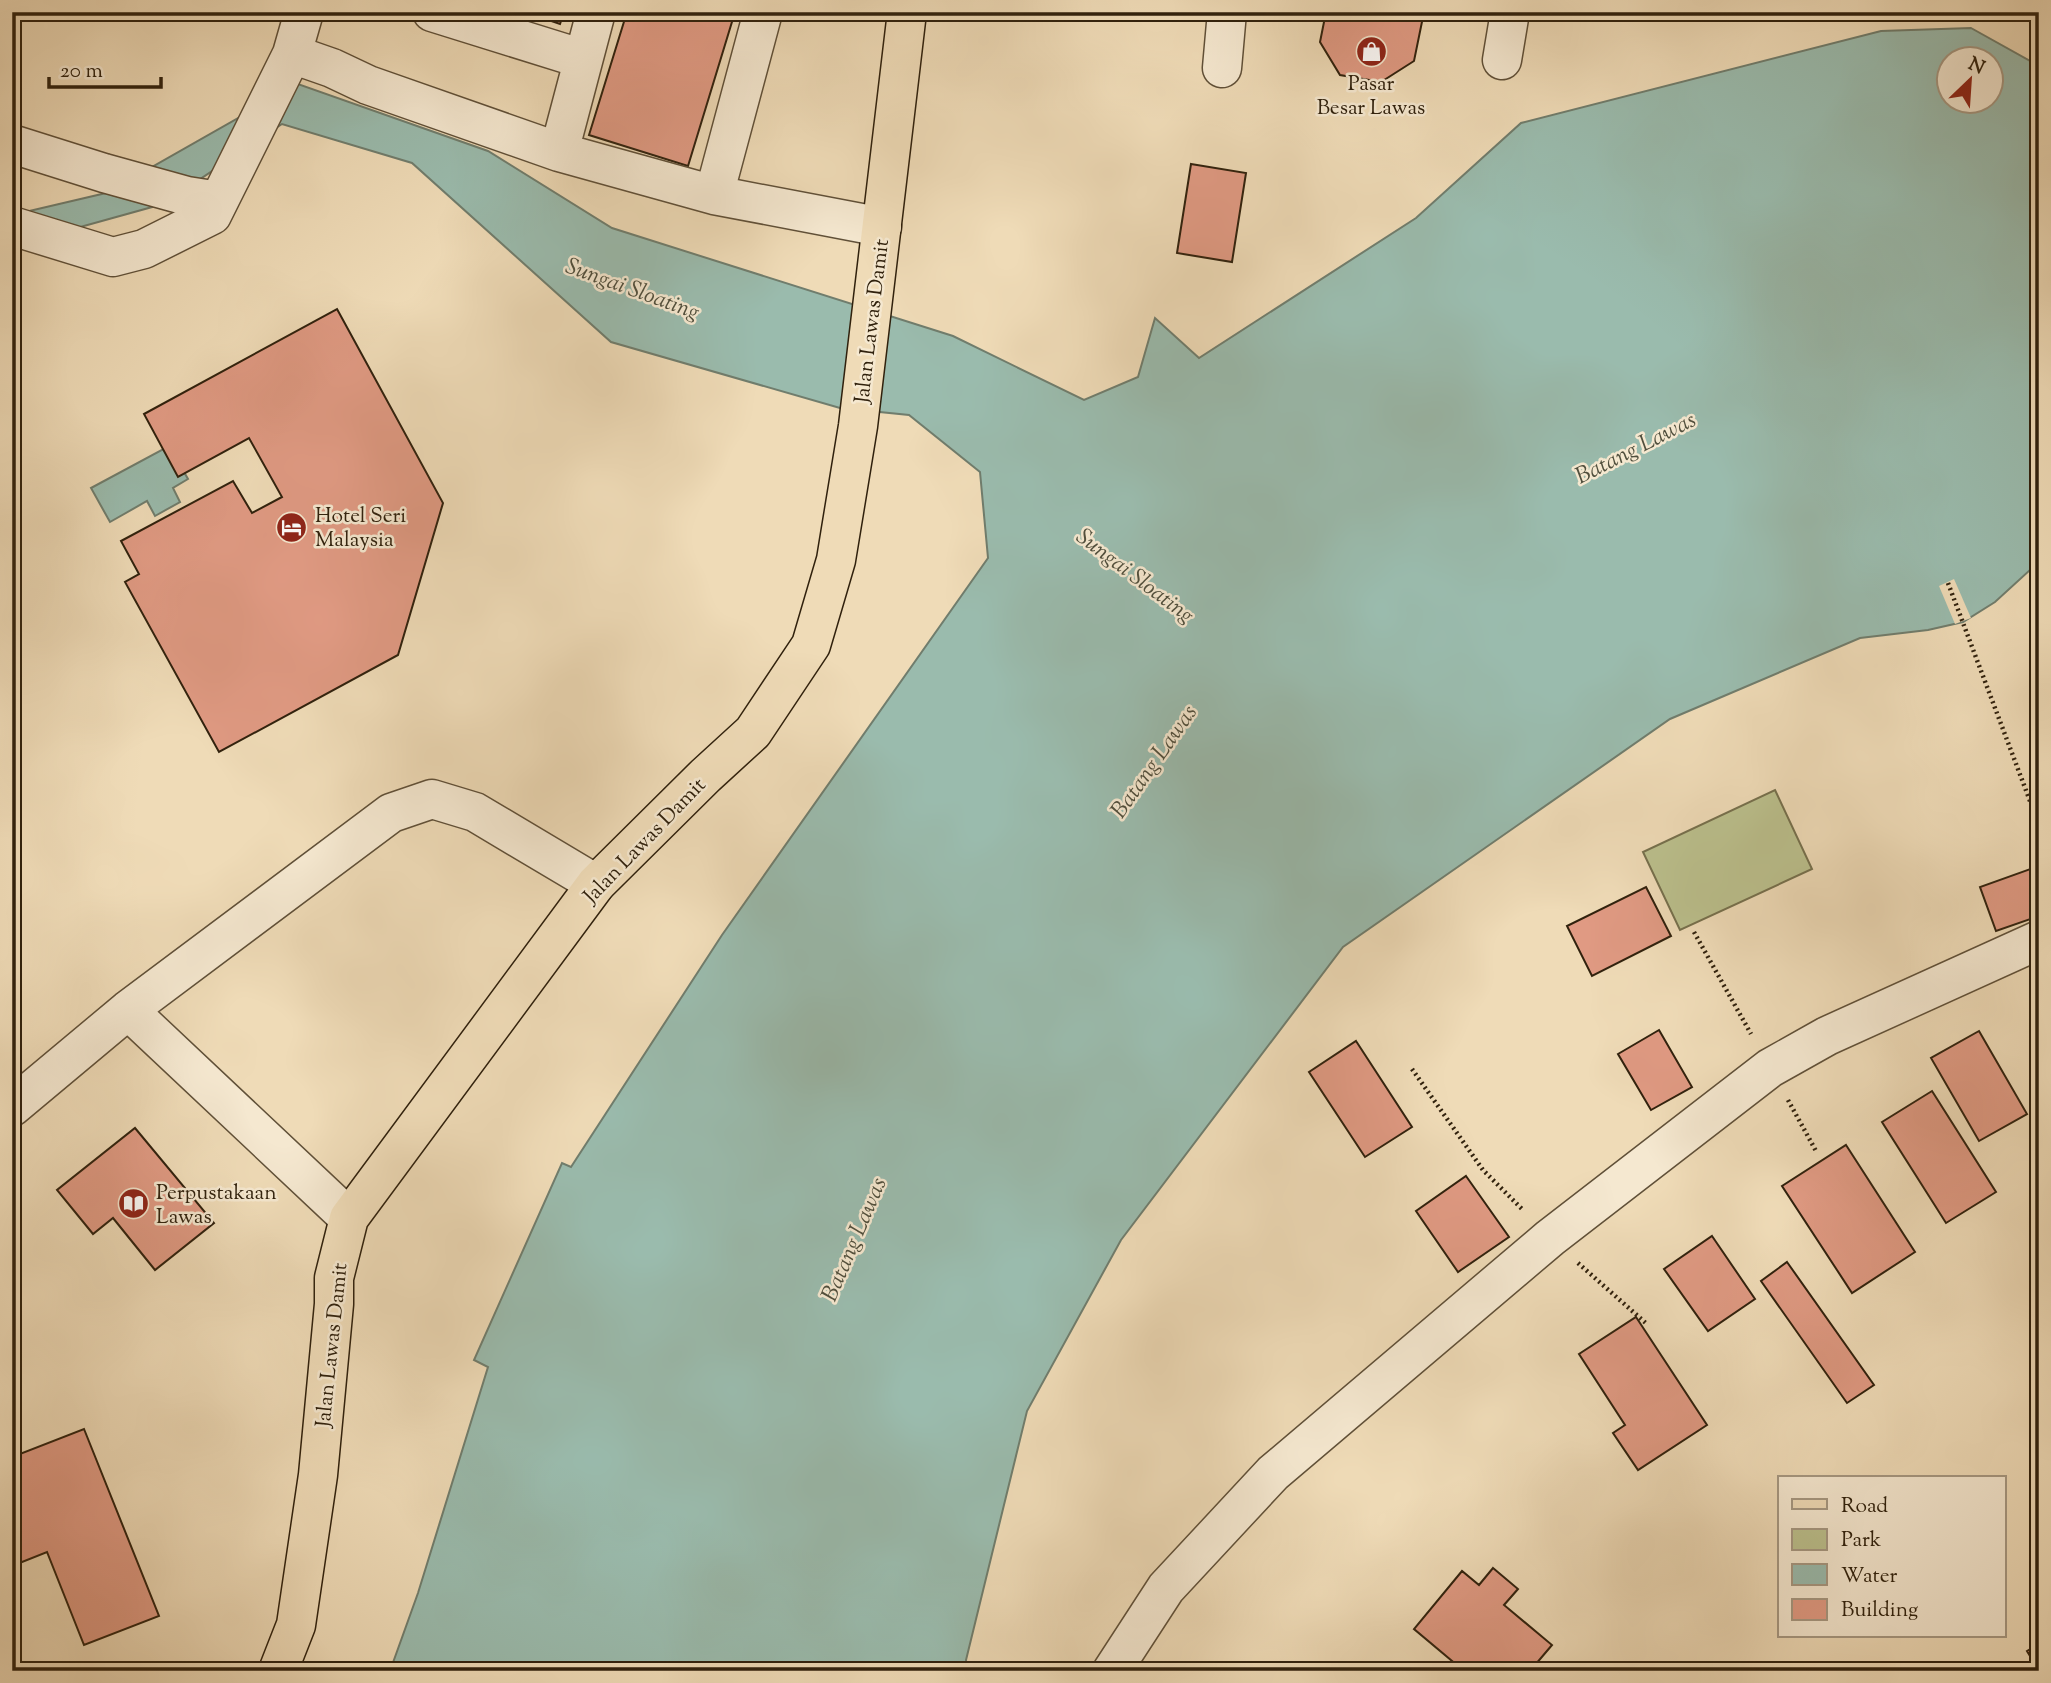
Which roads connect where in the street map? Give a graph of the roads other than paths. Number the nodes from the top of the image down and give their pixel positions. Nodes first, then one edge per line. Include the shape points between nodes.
1 (304, 12) edge
2 (432, 12) edge
3 (596, 12) edge
4 (763, 12) edge
5 (907, 12) edge
6 (1227, 12) edge
7 (1510, 12) edge
8 (291, 55) junction
9 (583, 59) junction
10 (1502, 60) dead end
11 (1222, 68) dead end
12 (12, 144) edge
13 (559, 152) junction
14 (714, 195) junction
15 (220, 199) junction
16 (12, 226) edge
17 (882, 228) junction
18 (596, 884) junction
19 (2039, 940) edge
20 (128, 1010) junction
21 (12, 1107) edge
22 (349, 1218) junction
23 (278, 1671) edge
24 (1112, 1671) edge

1 - 8 street
2 - 9 street
3 - 9 street
4 - 14 street
5 - 17 main road, Jalan Lawas Damit
6 - 11 street
7 - 10 street
8 - 13 street
8 - 15 street
9 - 13 street
12 - 15 street via 187,196
13 - 14 street
14 - 17 street
15 - 16 street via 212,215 144,249 113,257
17 - 18 main road, Jalan Lawas Damit via 836,560 811,645 753,732
18 - 20 street via 475,812 432,799 391,813
18 - 22 main road, Jalan Lawas Damit
19 - 24 street via 1839,1030 1770,1068 1550,1238 1273,1473 1166,1588
20 - 21 street
20 - 22 street
22 - 23 main road, Jalan Lawas Damit via 334,1278 318,1475 296,1625

